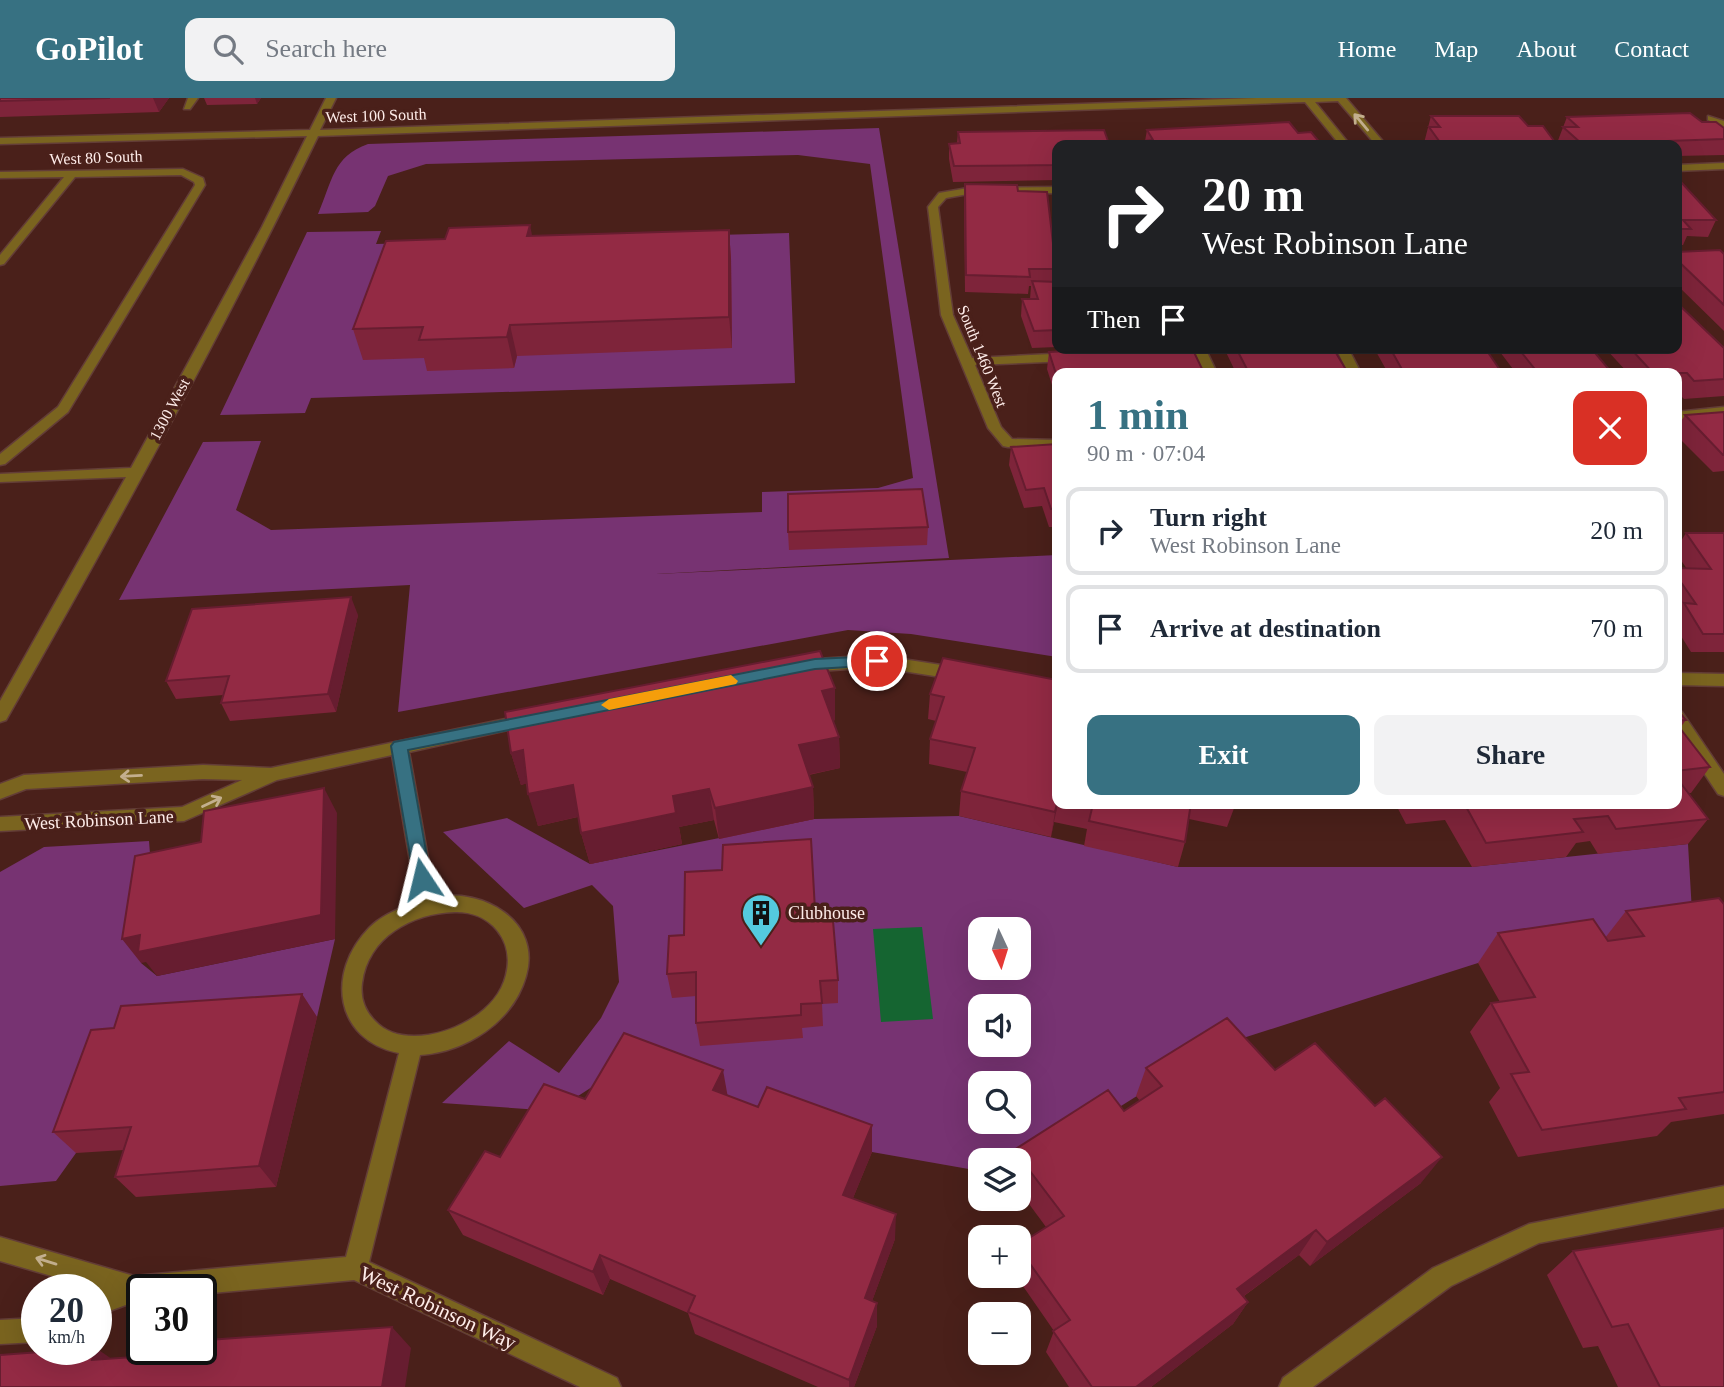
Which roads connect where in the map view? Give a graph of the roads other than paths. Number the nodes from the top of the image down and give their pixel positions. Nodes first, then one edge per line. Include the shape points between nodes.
1 (193, 98) edge
2 (331, 98) edge
3 (1341, 98) edge
4 (1308, 99) edge
5 (187, 107) dead end
6 (1711, 118) dead end
7 (1724, 125) edge
8 (313, 133) junction
9 (1341, 140) edge
10 (1377, 140) edge
11 (0, 141) edge
12 (1724, 166) edge
13 (1682, 168) edge
14 (73, 173) junction
15 (0, 175) edge
16 (1052, 190) edge
17 (0, 262) edge
18 (1091, 356) edge
19 (967, 362) junction
20 (1724, 411) edge
21 (1682, 415) edge
22 (1052, 444) edge
23 (0, 461) edge
24 (135, 472) junction
25 (0, 478) edge
26 (788, 669) edge
27 (974, 676) edge
28 (1682, 679) edge
29 (1724, 680) edge
30 (0, 716) edge
31 (547, 717) edge
32 (1682, 725) edge
33 (399, 746) junction
34 (273, 774) junction
35 (1724, 789) edge
36 (0, 792) edge
37 (0, 824) edge
38 (427, 906) junction
39 (412, 1046) junction
40 (1724, 1196) edge
41 (0, 1249) edge
42 (355, 1268) junction
43 (217, 1280) edge
44 (126, 1286) edge
45 (21, 1331) edge
46 (0, 1332) edge
47 (608, 1387) edge
48 (1292, 1387) edge

1 - 5 street
2 - 8 street, 1300 West
3 - 4 street, West 100 South
10 -> 3 street
4 - 8 street, West 100 South
4 - 9 street
6 - 7 street
8 - 11 street, West 100 South
8 - 24 street, 1300 West via 268,227
12 - 13 street
14 - 15 street, West 80 South
14 - 17 street
14 - 23 street, West 80 South via 183,172 200,185 64,409
16 - 19 street, South 1460 West via 968,191 943,195 933,207 947,315
18 - 19 street
19 - 22 street, South 1460 West via 995,428 1009,443
20 - 21 street
24 - 25 street
24 - 30 street, 1300 West
26 - 27 street via 877,661
28 - 29 street
31 - 33 street, West Robinson Lane
32 - 35 street
33 - 34 street, West Robinson Lane
33 - 38 street
34 -> 36 street, West Robinson Lane via 203,772 24,782
37 -> 34 street, West Robinson Lane via 184,814
38 - 39 street via 400,917 375,935 358,957 349,986 353,1010 367,1030 390,1042
38 - 39 street via 470,904 493,913 508,926 518,946 519,970 505,1001 483,1023 444,1043
39 - 42 street
40 - 48 street via 1537,1232 1442,1277
44 -> 41 street
42 - 43 street, West Robinson Way
42 - 47 street, West Robinson Way
45 - 46 street

